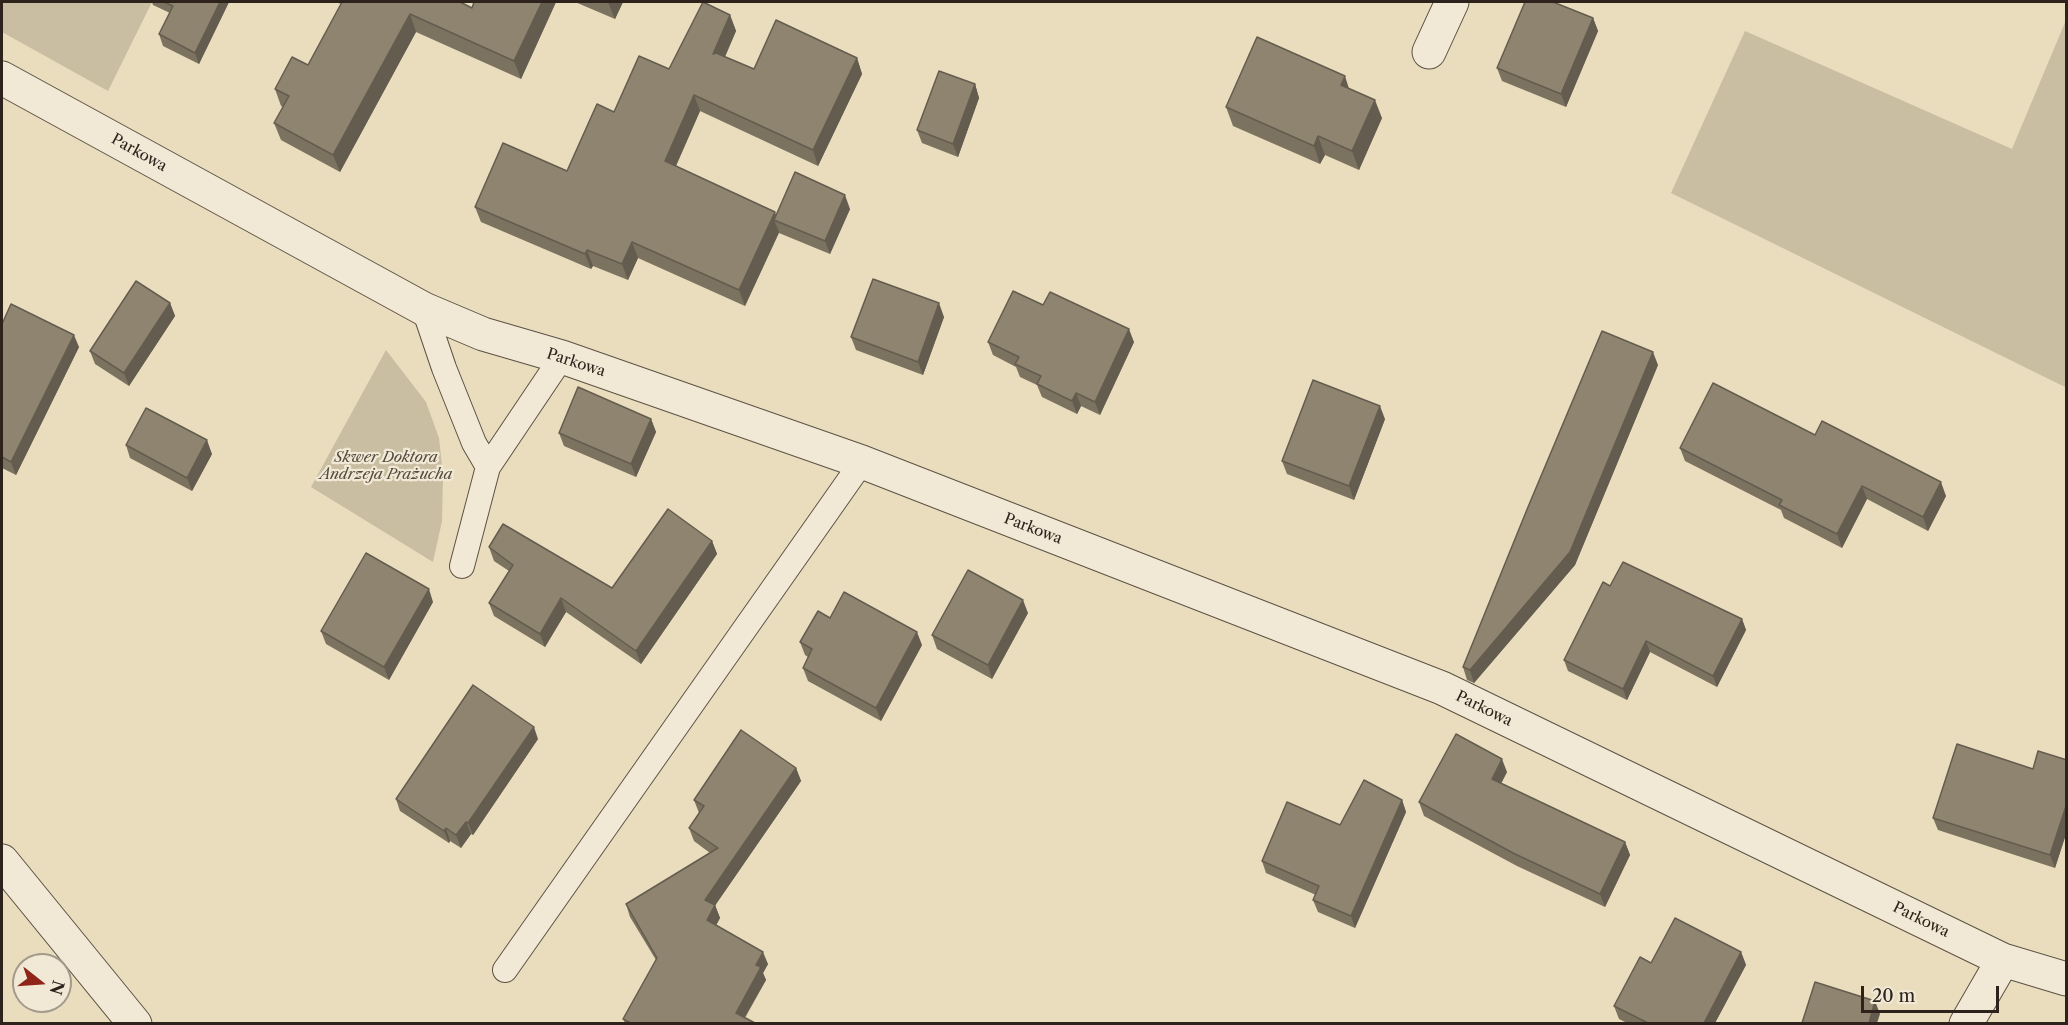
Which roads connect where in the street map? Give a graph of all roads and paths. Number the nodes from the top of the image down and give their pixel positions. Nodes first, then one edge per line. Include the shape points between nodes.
1 (1452, 2) edge
2 (1429, 52) dead end
3 (2, 78) edge
4 (424, 309) junction
5 (562, 357) junction
6 (861, 462) junction
7 (488, 467) junction
8 (462, 566) dead end
9 (2, 861) edge
10 (2003, 960) junction
11 (505, 970) dead end
12 (2067, 979) edge
13 (135, 1023) edge
14 (1966, 1023) edge

1 - 2 street
3 - 4 street, Parkowa
4 - 5 street, Parkowa via 483,334
4 - 7 lane via 474,443
5 - 6 street, Parkowa
5 - 7 lane
6 - 10 street, Parkowa via 1442,688
6 - 11 lane
7 - 8 lane
9 - 13 street
10 - 12 street, Parkowa
10 - 14 street

